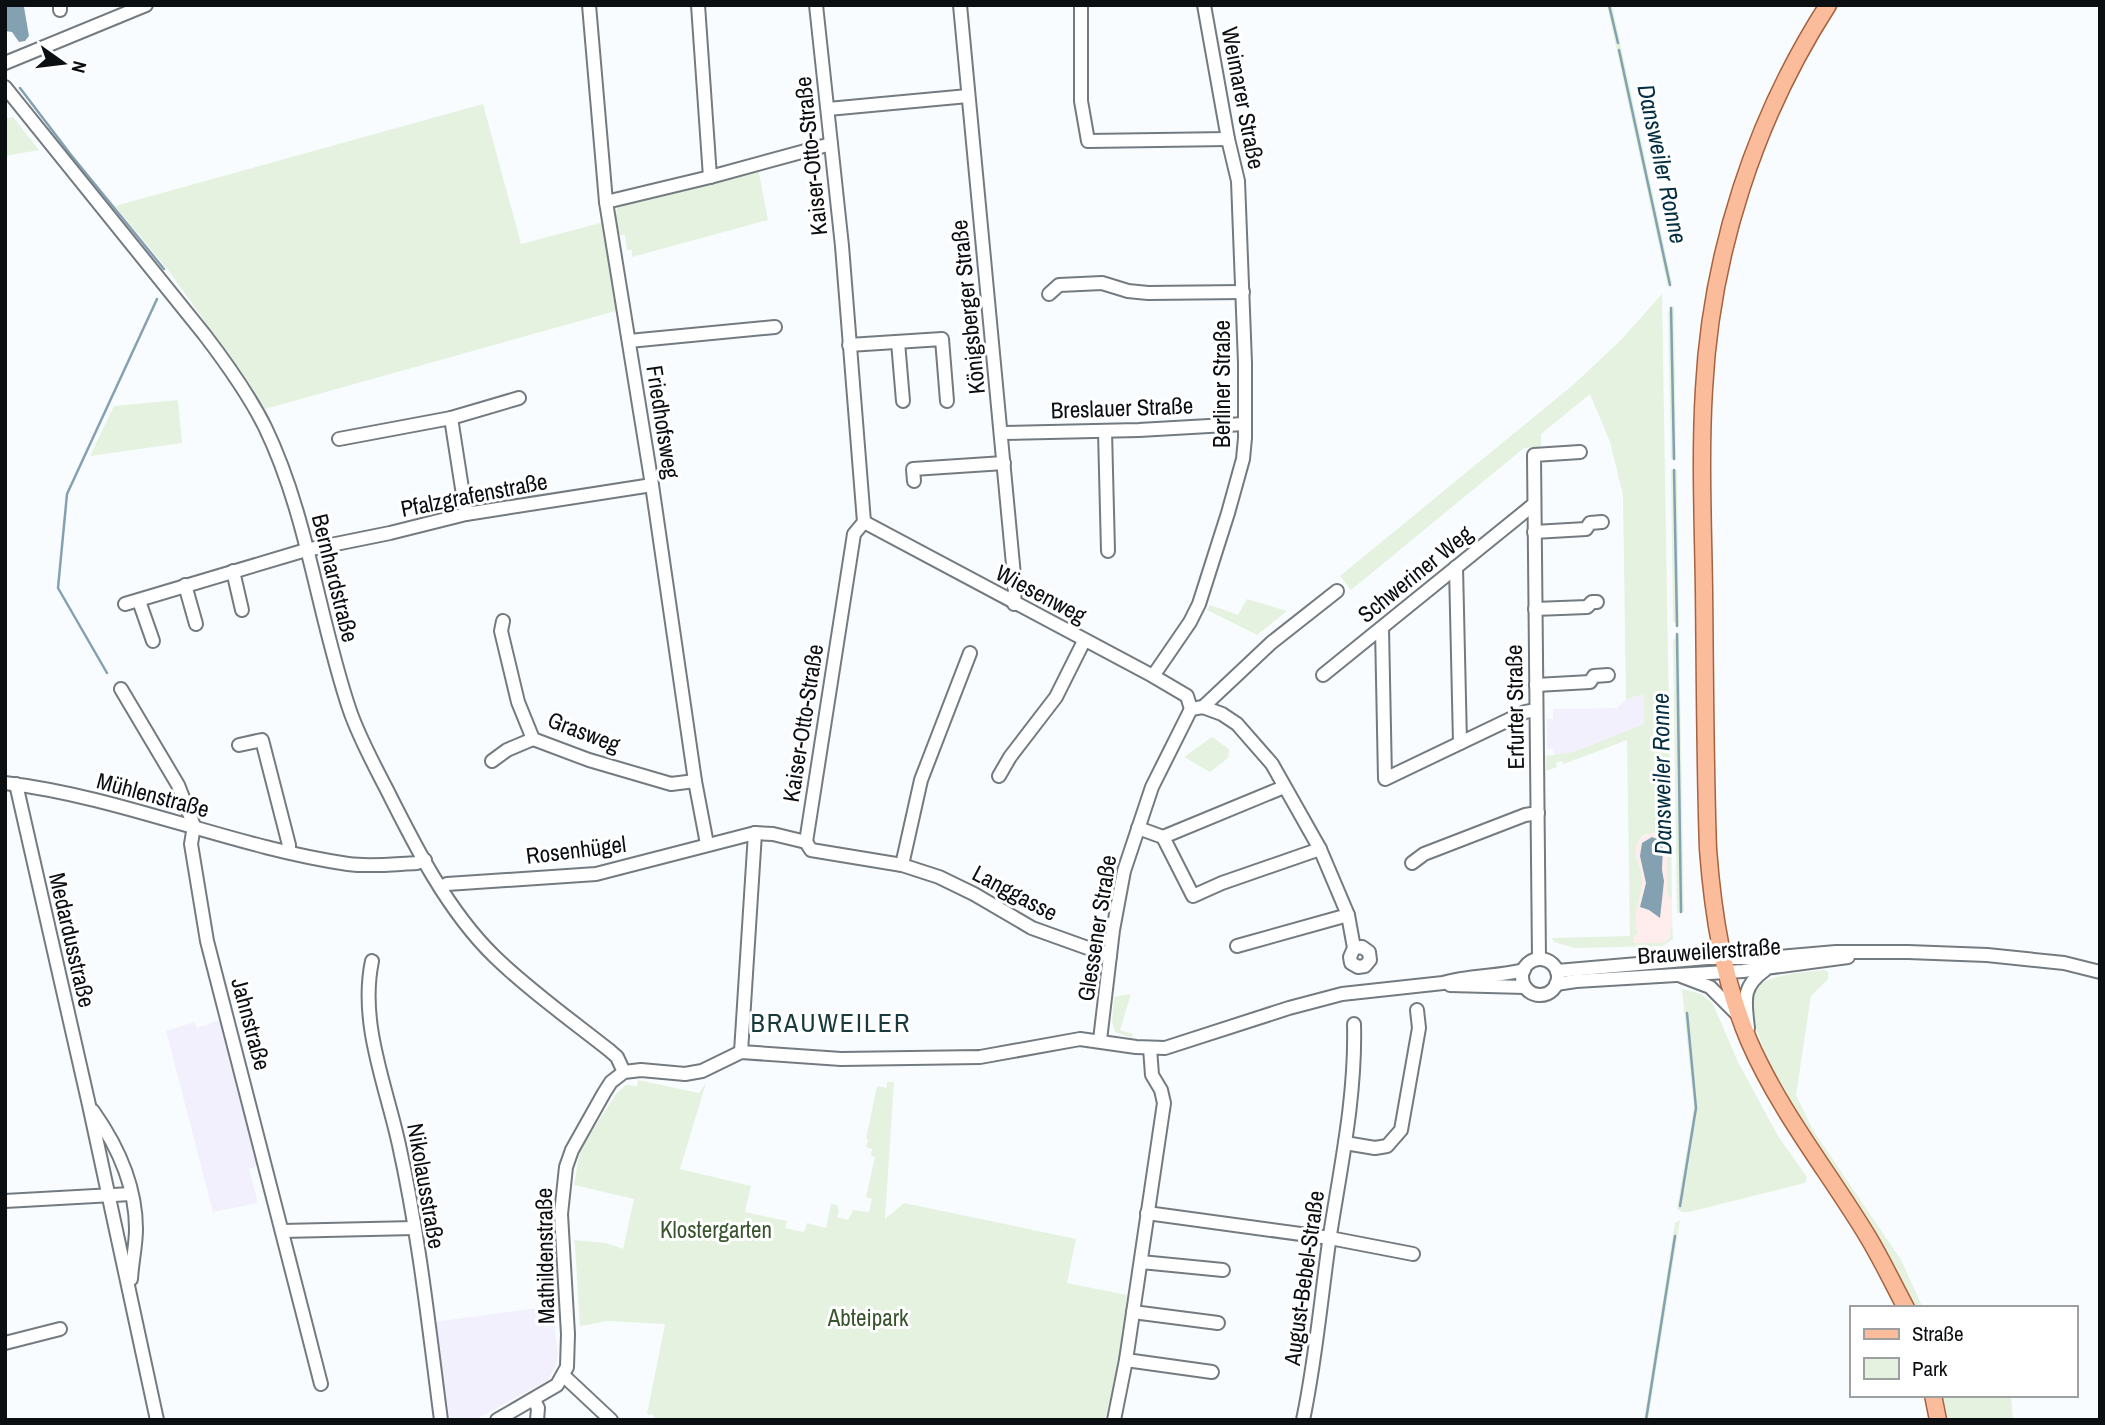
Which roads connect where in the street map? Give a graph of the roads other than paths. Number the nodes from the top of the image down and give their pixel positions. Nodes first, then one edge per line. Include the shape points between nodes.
1 (146, 5) edge
2 (589, 5) edge
3 (698, 5) edge
4 (816, 5) edge
5 (960, 5) edge
6 (1081, 5) edge
7 (1205, 5) edge
8 (1828, 5) edge
9 (121, 10) edge
10 (5, 63) edge
11 (5, 86) edge
12 (968, 96) junction
13 (828, 109) junction
14 (1228, 139) junction
15 (831, 144) junction
16 (710, 177) junction
17 (1239, 198) joint
18 (606, 202) junction
19 (1243, 292) junction
20 (1049, 294) dead end
21 (775, 327) dead end
22 (629, 341) junction
23 (898, 342) junction
24 (849, 345) junction
25 (519, 398) dead end
26 (902, 401) dead end
27 (947, 401) dead end
28 (451, 418) junction
29 (1244, 424) junction
30 (1105, 431) junction
31 (1001, 433) junction
32 (339, 439) dead end
33 (1580, 452) dead end
34 (1004, 463) junction
35 (914, 481) dead end
36 (652, 485) junction
37 (1533, 505) junction
38 (466, 514) junction
39 (864, 522) junction
40 (1602, 522) dead end
41 (1534, 532) junction
42 (306, 550) junction
43 (1108, 551) dead end
44 (1456, 567) junction
45 (233, 571) junction
46 (185, 585) junction
47 (1337, 591) dead end
48 (139, 601) junction
49 (1597, 602) dead end
50 (125, 604) dead end
51 (1014, 604) junction
52 (1535, 609) junction
53 (242, 610) dead end
54 (503, 621) dead end
55 (196, 624) dead end
56 (1382, 628) junction
57 (153, 641) dead end
58 (1084, 641) junction
59 (971, 653) dead end
60 (1323, 675) dead end
61 (1608, 675) dead end
62 (1153, 676) junction
63 (1536, 685) junction
64 (121, 689) dead end
65 (1197, 708) junction
66 (1536, 710) junction
67 (533, 739) junction
68 (1460, 743) junction
69 (239, 745) dead end
70 (492, 761) dead end
71 (999, 776) dead end
72 (695, 781) junction
73 (10, 784) edge
74 (1284, 787) junction
75 (1538, 813) junction
76 (194, 826) junction
77 (1138, 828) junction
78 (755, 832) junction
79 (1163, 837) junction
80 (806, 842) junction
81 (707, 844) junction
82 (1320, 849) junction
83 (289, 852) junction
84 (425, 860) junction
85 (1412, 863) dead end
86 (902, 864) junction
87 (442, 887) junction
88 (1348, 915) junction
89 (1237, 946) dead end
90 (1354, 948) dead end
91 (1865, 953) junction
92 (1110, 956) junction
93 (1539, 959) junction
94 (372, 961) dead end
95 (1724, 965) junction
96 (1768, 969) junction
97 (1524, 970) junction
98 (2100, 972) edge
99 (1677, 975) junction
100 (1556, 978) junction
101 (1443, 983) junction
102 (1525, 987) junction
103 (1417, 1010) dead end
104 (1740, 1017) junction
105 (1354, 1024) dead end
106 (1100, 1040) junction
107 (1750, 1042) junction
108 (1150, 1048) junction
109 (741, 1052) junction
110 (624, 1072) junction
111 (89, 1105) junction
112 (1345, 1143) junction
113 (107, 1194) junction
114 (131, 1194) junction
115 (5, 1201) edge
116 (1147, 1213) junction
117 (414, 1228) junction
118 (282, 1231) junction
119 (1330, 1238) junction
120 (1413, 1254) dead end
121 (1141, 1262) junction
122 (1223, 1270) dead end
123 (130, 1294) junction
124 (1905, 1306) edge
125 (1133, 1312) junction
126 (1218, 1323) dead end
127 (60, 1329) dead end
128 (5, 1343) edge
129 (1126, 1360) junction
130 (1212, 1372) dead end
131 (564, 1376) junction
132 (321, 1384) dead end
133 (1933, 1397) edge
134 (534, 1400) junction
135 (157, 1420) edge
136 (441, 1420) edge
137 (497, 1420) edge
138 (537, 1420) edge
139 (611, 1420) edge
140 (1114, 1420) edge
141 (1303, 1420) edge
142 (1938, 1420) edge

1 - 9 street
2 - 18 street, Friedhofsweg
3 - 16 street
4 - 13 street, Kaiser-Otto-Straße
5 - 12 street, Königsberger Straße
6 - 14 street via 1081,101 1088,141
7 - 14 street, Weimarer Straße
8 - 95 main road via 1784,83 1749,167 1725,247 1706,359 1702,468 1707,836
9 - 10 street
11 - 42 street, Bernhardstraße via 243,388 281,464
12 - 13 street
12 - 31 street, Königsberger Straße
13 - 15 street, Kaiser-Otto-Straße
14 - 17 street, Weimarer Straße
15 - 16 street
15 - 24 street, Kaiser-Otto-Straße
16 - 18 street
17 - 19 street, Berliner Straße
18 - 22 street, Friedhofsweg
19 - 20 street via 1138,292 1102,283 1059,285
19 - 29 street, Berliner Straße
21 - 22 street
22 - 36 street, Friedhofsweg
23 - 24 street
23 - 26 street
23 - 27 street via 942,338
24 - 39 street, Kaiser-Otto-Straße
25 - 28 street
28 - 32 street
28 - 38 street
29 - 30 street, Breslauer Straße
29 - 62 street, Berliner Straße via 1243,459 1213,565 1190,622
30 - 31 street, Breslauer Straße
30 - 43 street
31 - 34 street, Königsberger Straße
33 - 37 street, Erfurter Straße via 1534,455
34 - 35 street via 913,469
34 - 51 street, Königsberger Straße
36 - 38 street, Pfalzgrafenstraße
36 - 72 street, Friedhofsweg
37 - 41 street, Erfurter Straße
37 - 44 street, Schweriner Weg
38 - 42 street, Pfalzgrafenstraße
39 - 51 street, Wiesenweg
39 - 80 street, Kaiser-Otto-Straße via 854,534
40 - 41 street via 1590,523 1586,529
41 - 52 street, Erfurter Straße
42 - 45 street, Pfalzgrafenstraße
42 - 84 street, Bernhardstraße via 351,714
44 - 56 street, Schweriner Weg
44 - 68 street
45 - 46 street, Pfalzgrafenstraße
45 - 53 street
46 - 48 street, Pfalzgrafenstraße
46 - 55 street
47 - 65 street, Glessener Straße
48 - 50 street, Pfalzgrafenstraße
48 - 57 street
49 - 52 street via 1587,607
51 - 58 street, Wiesenweg
52 - 63 street, Erfurter Straße
54 - 67 street, Grasweg via 501,631 518,702
56 - 60 street, Schweriner Weg
56 - 68 street via 1385,779
58 - 62 street, Wiesenweg
58 - 71 street via 1056,697
59 - 86 street via 921,780
61 - 63 street via 1594,676 1590,682
62 - 65 street, Wiesenweg via 1187,696
63 - 66 street, Erfurter Straße
64 - 76 street via 178,785
65 - 74 street via 1222,714 1237,724 1272,764
65 - 77 street, Glessener Straße via 1152,787
66 - 68 street
66 - 75 street, Erfurter Straße
67 - 70 street
67 - 72 street, Grasweg via 671,784
69 - 83 street via 262,740
72 - 81 street, Friedhofsweg
73 - 76 street, Mühlenstraße
73 - 111 street, Medardusstraße
74 - 79 street
74 - 82 street
75 - 85 street via 1424,854
75 - 93 street, Erfurter Straße
76 - 83 street, Mühlenstraße
76 - 118 street, Jahnstraße via 191,844 205,929
77 - 79 street
77 - 92 street, Glessener Straße via 1124,871
78 - 80 street
78 - 81 street, Rosenhügel
78 - 109 street
79 - 82 street via 1193,896
80 - 86 street, Langgasse via 811,850
81 - 87 street, Rosenhügel via 596,874
82 - 88 street
83 - 84 street, Mühlenstraße via 366,865
84 - 87 street, Bernhardstraße
86 - 92 street, Langgasse via 974,894 1032,928
87 - 110 street, Bernhardstraße via 468,928 495,957 617,1057
88 - 89 street
88 - 90 street
91 - 95 street, Brauweilerstraße
91 - 96 street, Brauweilerstraße
91 - 98 street, Brauweilerstraße via 1987,955 2064,963
92 - 106 street, Glessener Straße
93 - 97 street
93 - 100 street via 1552,964
94 - 117 street, Nikolausstraße via 374,1046
95 - 96 street, Brauweilerstraße
95 - 99 street, Brauweilerstraße
95 - 100 street, Brauweilerstraße
95 - 104 main road
96 - 107 street via 1751,982 1745,999
97 - 101 street
97 - 102 street
99 - 100 street, Brauweilerstraße
99 - 104 street via 1710,987
100 - 102 street via 1549,992 1539,995
101 - 102 street
101 - 108 street via 1342,994 1173,1046
103 - 112 street via 1419,1028 1401,1130 1387,1146
104 - 107 main road
105 - 112 street, August-Bebel-Straße via 1355,1060
106 - 108 street
106 - 109 street via 1070,1040 980,1057 841,1059
107 - 124 main road via 1793,1126 1868,1238
108 - 116 street via 1152,1075 1164,1103
109 - 110 street via 685,1074
110 - 131 street, Mathildenstraße via 604,1093 566,1167 561,1214 569,1355
111 - 113 street, Medardusstraße
111 - 114 street, Medardusstraße via 122,1162
112 - 119 street, August-Bebel-Straße
113 - 114 street
113 - 115 street
113 - 123 street, Medardusstraße
114 - 123 street, Medardusstraße via 136,1229
116 - 119 street
116 - 121 street
117 - 118 street
117 - 136 street, Nikolausstraße
118 - 132 street, Jahnstraße
119 - 120 street
119 - 141 street, August-Bebel-Straße
121 - 122 street
121 - 125 street
123 - 135 street, Medardusstraße
125 - 126 street
125 - 129 street
127 - 128 street
129 - 130 street
129 - 140 street
131 - 134 street
131 - 139 street
133 - 142 main road
134 - 137 street
134 - 138 street

